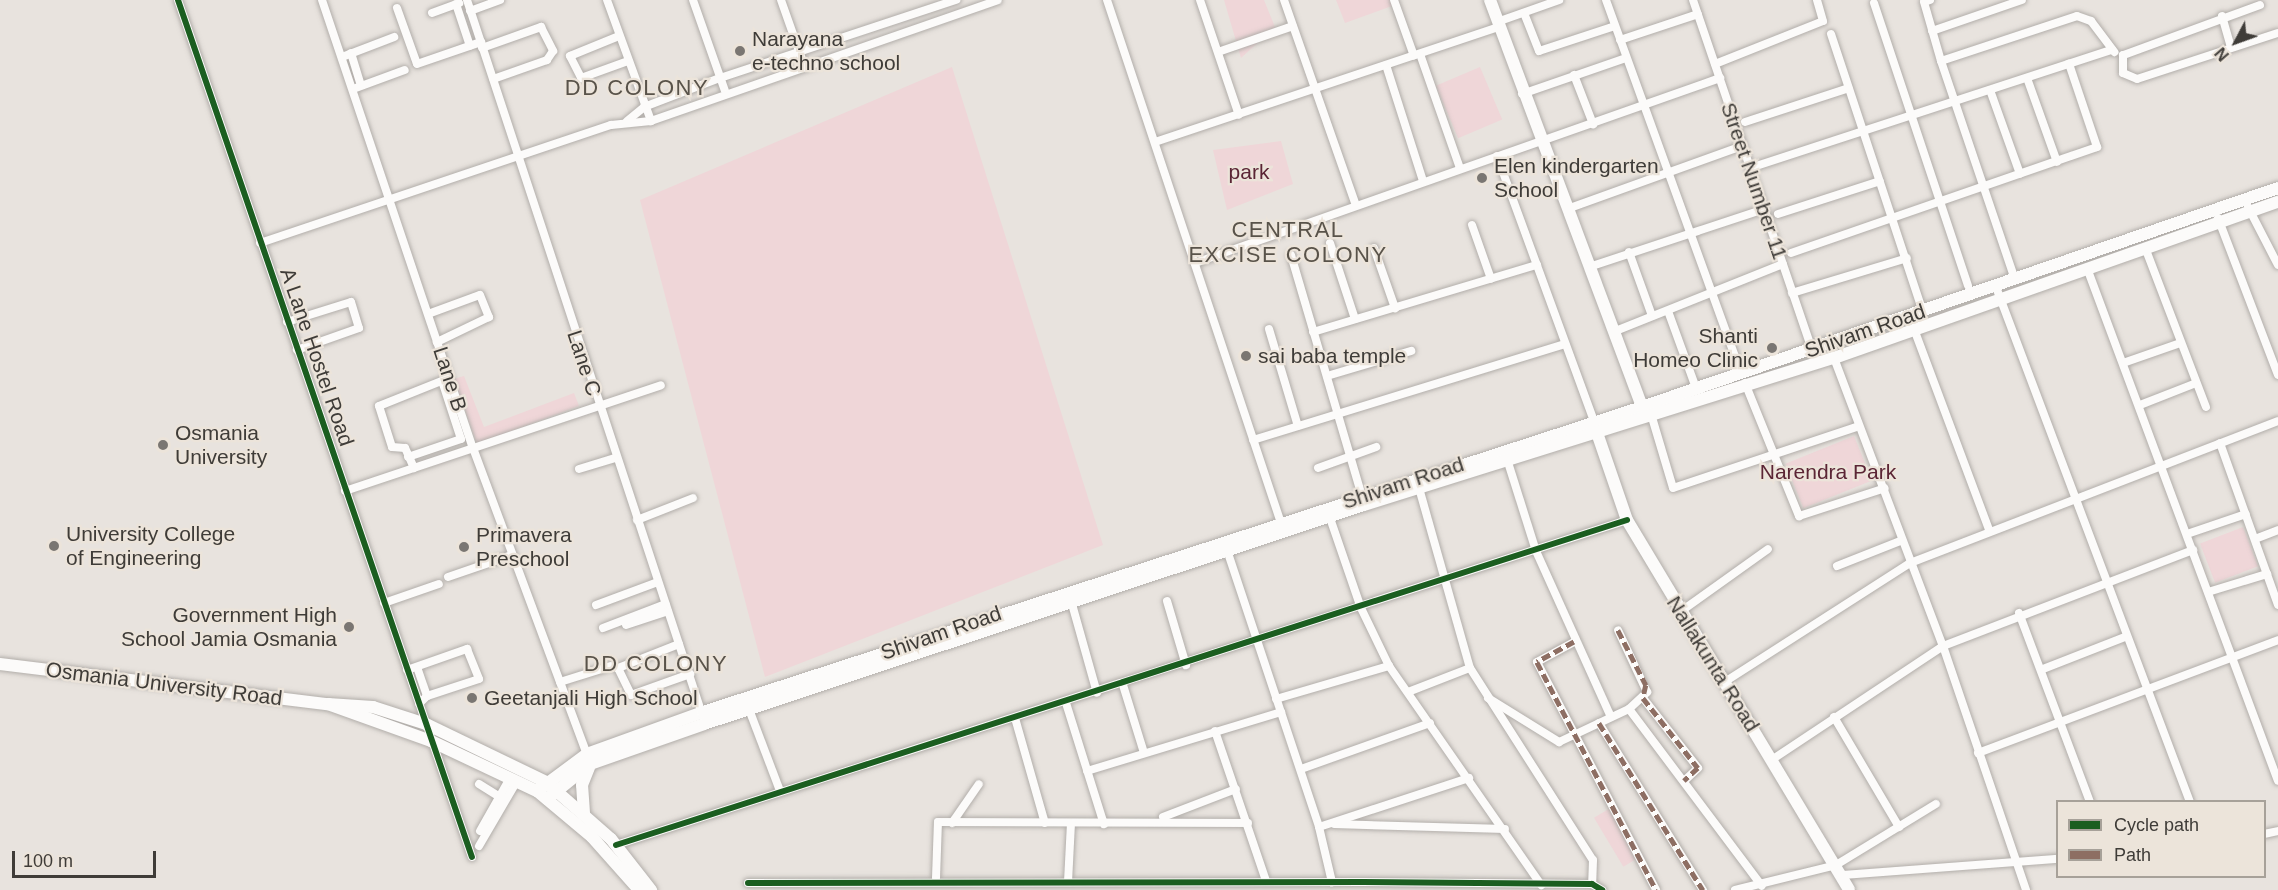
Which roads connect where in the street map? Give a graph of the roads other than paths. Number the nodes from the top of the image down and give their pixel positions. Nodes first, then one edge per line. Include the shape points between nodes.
1 (178, 0) edge
2 (322, 0) edge
3 (467, 0) edge
4 (500, 0) edge
5 (607, 0) edge
6 (693, 0) edge
7 (781, 0) edge
8 (956, 0) edge
9 (998, 0) edge
10 (1107, 0) edge
11 (1200, 0) edge
12 (1284, 0) edge
13 (1394, 0) edge
14 (1490, 0) edge
15 (1559, 0) edge
16 (1606, 0) edge
17 (1693, 0) edge
18 (1817, 0) edge
19 (1929, 0) edge
20 (2022, 0) edge
21 (979, 3) edge
22 (1874, 3) dead end
23 (456, 4) junction
24 (2260, 5) dead end
25 (397, 8) dead end
26 (470, 11) junction
27 (432, 13) dead end
28 (1524, 13) junction
29 (1698, 14) junction
30 (2223, 16) junction
31 (474, 21) junction
32 (1498, 24) junction
33 (463, 25) junction
34 (1293, 26) junction
35 (1615, 26) junction
36 (1932, 31) junction
37 (2278, 33) edge
38 (1831, 34) dead end
39 (619, 36) junction
40 (394, 37) dead end
41 (1620, 40) junction
42 (482, 45) junction
43 (470, 46) junction
44 (2231, 46) junction
45 (2112, 50) junction
46 (1218, 52) junction
47 (800, 53) junction
48 (346, 55) junction
49 (1417, 55) junction
50 (1626, 58) junction
51 (2121, 58) junction
52 (628, 61) junction
53 (1941, 61) junction
54 (1715, 64) junction
55 (2069, 64) junction
56 (804, 65) junction
57 (1386, 65) junction
58 (405, 70) dead end
59 (1574, 75) junction
60 (720, 78) junction
61 (1720, 78) junction
62 (2027, 78) junction
63 (493, 79) junction
64 (357, 88) junction
65 (1315, 88) junction
66 (1849, 88) junction
67 (1990, 90) junction
68 (725, 91) junction
69 (1522, 94) junction
70 (1956, 102) junction
71 (1642, 105) junction
72 (644, 106) junction
73 (1913, 113) junction
74 (1239, 115) junction
75 (626, 121) junction
76 (651, 121) junction
77 (1745, 122) dead end
78 (1593, 124) junction
79 (1864, 129) junction
80 (1540, 141) junction
81 (1155, 142) junction
82 (1742, 146) junction
83 (518, 156) junction
84 (1497, 156) junction
85 (2056, 162) junction
86 (1460, 168) junction
87 (1750, 168) junction
88 (1669, 173) junction
89 (2020, 174) junction
90 (1423, 181) junction
91 (1880, 181) junction
92 (1984, 187) junction
93 (2278, 188) edge
94 (390, 199) junction
95 (2278, 202) edge
96 (1356, 203) junction
97 (1941, 203) junction
98 (1567, 208) junction
99 (2248, 208) junction
100 (1764, 209) junction
101 (2216, 213) junction
102 (1778, 214) dead end
103 (1893, 220) junction
104 (1472, 225) dead end
105 (2221, 226) junction
106 (1692, 231) junction
107 (260, 243) junction
108 (1330, 243) dead end
109 (1374, 248) dead end
110 (2146, 250) junction
111 (1629, 252) junction
112 (1791, 253) dead end
113 (1291, 255) dead end
114 (1907, 258) junction
115 (1195, 263) junction
116 (1783, 264) junction
117 (1537, 265) junction
118 (2278, 265) edge
119 (1589, 267) junction
120 (2087, 268) junction
121 (1491, 279) junction
122 (2015, 280) junction
123 (1968, 286) dead end
124 (1792, 293) junction
125 (1998, 293) junction
126 (1710, 295) junction
127 (1395, 308) junction
128 (1668, 310) junction
129 (1923, 312) junction
130 (428, 314) junction
131 (1652, 316) junction
132 (1355, 319) junction
133 (288, 322) junction
134 (1269, 328) dead end
135 (1914, 329) junction
136 (1313, 332) junction
137 (1612, 332) junction
138 (437, 342) junction
139 (2180, 343) junction
140 (1565, 344) junction
141 (1812, 349) junction
142 (297, 350) junction
143 (1411, 351) dead end
144 (1834, 358) junction
145 (1816, 362) junction
146 (2123, 363) junction
147 (2278, 375) edge
148 (1327, 376) junction
149 (1743, 378) junction
150 (446, 380) junction
151 (2196, 383) junction
152 (660, 385) dead end
153 (1696, 388) junction
154 (2140, 405) junction
155 (598, 406) junction
156 (2206, 407) dead end
157 (1646, 411) junction
158 (1338, 414) junction
159 (2278, 421) edge
160 (1298, 426) junction
161 (1595, 426) junction
162 (1859, 426) junction
163 (1253, 440) junction
164 (2220, 443) junction
165 (1376, 447) dead end
166 (473, 448) junction
167 (408, 457) junction
168 (1350, 457) junction
169 (1773, 457) junction
170 (615, 458) junction
171 (1507, 459) junction
172 (2163, 464) junction
173 (414, 468) junction
174 (1318, 468) dead end
175 (579, 469) dead end
176 (1419, 488) junction
177 (1885, 488) junction
178 (345, 491) junction
179 (1362, 496) junction
180 (2076, 497) junction
181 (693, 498) dead end
182 (2246, 514) junction
183 (1330, 518) junction
184 (637, 520) junction
185 (1627, 520) junction
186 (1281, 522) junction
187 (1989, 530) junction
188 (2278, 530) edge
189 (2187, 534) junction
190 (1286, 535) junction
191 (2255, 539) junction
192 (1900, 541) junction
193 (1768, 549) dead end
194 (2193, 550) junction
195 (1536, 551) junction
196 (1228, 553) junction
197 (512, 555) junction
198 (1910, 563) junction
199 (1837, 566) dead end
200 (2267, 574) junction
201 (448, 577) dead end
202 (1449, 581) junction
203 (2107, 581) junction
204 (658, 582) junction
205 (439, 584) dead end
206 (2208, 592) junction
207 (1167, 601) dead end
208 (384, 603) junction
209 (1072, 604) junction
210 (596, 605) dead end
211 (2278, 605) edge
212 (667, 607) junction
213 (1361, 608) junction
214 (1680, 612) junction
215 (2019, 613) junction
216 (622, 626) dead end
217 (603, 628) dead end
218 (1618, 630) dead end
219 (2127, 636) junction
220 (2278, 640) edge
221 (1260, 642) junction
222 (1574, 642) junction
223 (679, 644) junction
224 (1943, 646) junction
225 (2231, 658) junction
226 (0, 664) edge
227 (1186, 665) junction
228 (611, 666) dead end
229 (1389, 666) junction
230 (417, 667) junction
231 (1470, 668) junction
232 (2043, 669) junction
233 (408, 670) junction
234 (690, 674) junction
235 (560, 682) junction
236 (1723, 683) junction
237 (1123, 685) junction
238 (2147, 688) junction
239 (1408, 692) junction
240 (1097, 693) junction
241 (427, 696) junction
242 (1488, 698) junction
243 (1644, 698) junction
244 (1276, 699) junction
245 (1066, 703) junction
246 (328, 704) junction
247 (419, 704) junction
248 (747, 705) junction
249 (1629, 709) junction
250 (1281, 712) junction
251 (1611, 717) junction
252 (1834, 717) junction
253 (703, 718) junction
254 (1015, 718) junction
255 (2063, 720) junction
256 (1430, 723) junction
257 (1599, 723) junction
258 (426, 724) junction
259 (1215, 731) junction
260 (1576, 736) junction
261 (431, 741) junction
262 (1144, 753) junction
263 (1978, 753) junction
264 (588, 759) junction
265 (1773, 759) junction
266 (1301, 769) junction
267 (1087, 771) junction
268 (1469, 778) junction
269 (514, 779) junction
270 (1684, 781) junction
271 (2278, 781) edge
272 (546, 782) junction
273 (479, 784) dead end
274 (979, 784) dead end
275 (1236, 789) junction
276 (557, 790) junction
277 (780, 791) junction
278 (542, 795) junction
279 (500, 797) junction
280 (2090, 800) edge
281 (2190, 800) edge
282 (1936, 804) dead end
283 (584, 813) junction
284 (1158, 819) junction
285 (952, 823) junction
286 (1045, 823) junction
287 (1071, 823) junction
288 (1248, 823) junction
289 (1104, 824) junction
290 (1334, 824) junction
291 (1319, 827) junction
292 (1899, 827) junction
293 (1505, 829) junction
294 (480, 831) dead end
295 (479, 846) dead end
296 (618, 853) junction
297 (472, 857) dead end
298 (2056, 859) edge
299 (2019, 860) junction
300 (1840, 870) junction
301 (936, 878) junction
302 (1266, 881) junction
303 (1068, 882) junction
304 (1332, 882) junction
305 (748, 883) dead end
306 (1592, 884) junction
307 (1541, 885) junction
308 (1762, 885) junction
309 (639, 890) edge
310 (651, 890) edge
311 (1602, 890) edge
312 (1656, 890) edge
313 (1703, 890) edge
314 (1735, 890) edge
315 (1849, 890) edge
316 (2025, 890) edge

1 - 107 street, A Lane Hostel Road
2 - 48 street, Lane B
3 - 23 street
3 - 26 street, Lane C
4 - 26 street
5 - 39 street
6 - 60 street
7 - 47 street
8 - 47 street
9 - 21 street
10 - 81 street
11 - 46 street
12 - 34 street
13 - 49 street
14 - 32 main road
15 - 28 street
16 - 35 street
17 - 29 street, Street Number 11
18 - 54 street via 1823,21
19 - 36 street via 1924,2
20 - 36 street
21 - 56 street
22 - 73 street
23 - 27 street
23 - 33 street
24 - 30 street
25 - 43 street via 417,64
26 - 31 street, Lane C
28 - 32 street
28 - 35 street via 1539,51
29 - 41 street
29 - 54 street, Street Number 11
30 - 44 street
30 - 51 street
31 - 33 street
31 - 42 street, Lane C
32 - 49 street
32 - 69 main road
33 - 43 street
34 - 46 street
34 - 65 street
35 - 41 street
36 - 53 street
37 - 44 street
38 - 66 street
39 - 52 street
39 - 52 street via 570,56 581,78
40 - 48 street
41 - 50 street
42 - 43 street
42 - 63 street, Lane C
42 - 63 street via 542,27 553,51 547,60
44 - 51 street via 2137,79 2123,73
45 - 51 street
45 - 53 street via 2081,16
45 - 55 street
46 - 74 street
47 - 56 street
47 - 60 street
48 - 64 street, Lane B
49 - 57 street
49 - 86 street
50 - 59 street
50 - 71 street
52 - 72 street
53 - 70 street
54 - 61 street, Street Number 11
55 - 62 street
55 - 85 street via 2097,147
56 - 68 street
57 - 65 street
57 - 90 street
58 - 64 street
59 - 69 street
59 - 78 street
60 - 68 street
60 - 72 street
61 - 71 street
61 - 82 street, Street Number 11
62 - 67 street
62 - 85 street
63 - 83 street, Lane C
64 - 94 street, Lane B
65 - 74 street
65 - 96 street
66 - 77 street
66 - 79 street
67 - 70 street
67 - 89 street
68 - 76 street
69 - 80 main road
70 - 73 street
70 - 92 street
71 - 78 street
71 - 88 street
72 - 75 street
72 - 76 street
73 - 79 street
73 - 97 street
74 - 81 street
75 - 76 street
75 - 83 street
78 - 80 street
79 - 87 street
79 - 91 street
80 - 84 street
80 - 98 main road
81 - 115 street
82 - 87 street, Street Number 11
82 - 88 street
83 - 94 street
83 - 155 street, Lane C
84 - 86 street
84 - 117 street
85 - 89 street
86 - 90 street
87 - 100 street, Street Number 11
88 - 98 street
88 - 106 street
89 - 92 street
90 - 96 street
91 - 102 street
91 - 103 street
92 - 97 street
92 - 122 street
93 - 99 main road, Shivam Road
94 - 107 street
94 - 130 street, Lane B
95 - 99 main road, Shivam Road
96 - 115 street
97 - 103 street
97 - 123 street
98 - 119 main road
99 - 101 main road, Shivam Road
99 - 105 main road, Shivam Road
99 - 118 street
100 - 106 street
100 - 116 street, Street Number 11
101 - 105 street
101 - 122 main road, Shivam Road
103 - 112 street
103 - 114 street
104 - 121 street
105 - 110 main road, Shivam Road
105 - 147 street
106 - 111 street
106 - 126 street
107 - 133 street, A Lane Hostel Road
108 - 132 street
109 - 127 street
110 - 120 main road, Shivam Road
110 - 139 street
111 - 119 street
111 - 131 street
113 - 136 street
114 - 124 street
114 - 129 street
115 - 163 street
116 - 124 street, Street Number 11
116 - 126 street
117 - 121 street
117 - 140 street
119 - 137 main road
120 - 125 main road, Shivam Road
120 - 146 street
121 - 127 street
122 - 125 main road, Shivam Road
124 - 141 street, Street Number 11
125 - 129 main road, Shivam Road
125 - 135 main road, Shivam Road
125 - 180 street
126 - 128 street
126 - 149 street
127 - 132 street
128 - 131 street
128 - 153 street
129 - 141 main road, Shivam Road
130 - 138 street, Lane B
130 - 138 street via 480,295 489,318
131 - 137 street
132 - 136 street
133 - 142 street, A Lane Hostel Road
133 - 142 street via 351,302 359,328
134 - 160 street
135 - 144 main road, Shivam Road
135 - 187 street
136 - 148 street
137 - 157 main road
138 - 150 street, Lane B
139 - 146 street
139 - 151 street
140 - 158 street
140 - 161 street
141 - 145 street, Street Number 11
141 - 149 main road, Shivam Road
142 - 178 street, A Lane Hostel Road
143 - 148 street
144 - 145 main road, Shivam Road
144 - 162 street
145 - 149 main road, Shivam Road
146 - 154 street
148 - 158 street
149 - 153 main road, Shivam Road
149 - 157 main road, Shivam Road
149 - 169 street
150 - 166 street, Lane B
150 - 167 street via 460,441
150 - 167 street via 379,406 392,447 403,447
151 - 154 street
151 - 156 street
152 - 155 street
153 - 157 main road, Shivam Road
154 - 172 street
155 - 166 street
155 - 170 street, Lane C
157 - 161 main road, Shivam Road
157 - 169 street via 1673,488
158 - 160 street
158 - 168 street
159 - 164 street
160 - 163 street
161 - 171 main road, Shivam Road
161 - 179 main road, Shivam Road
161 - 185 main road, Nallakunta Road
162 - 169 street
162 - 177 street
163 - 186 street
164 - 172 street
164 - 182 street
165 - 168 street
166 - 173 street
166 - 197 street, Lane B
167 - 173 street
168 - 174 street
168 - 179 street
169 - 177 street via 1801,517
170 - 175 street
170 - 184 street, Lane C
171 - 176 main road, Shivam Road
171 - 195 street
172 - 180 street
172 - 189 street
173 - 178 street
176 - 183 main road, Shivam Road
176 - 202 street
177 - 192 street
178 - 208 street, A Lane Hostel Road
179 - 186 main road, Shivam Road
180 - 187 street
180 - 203 street
181 - 184 street
182 - 189 street
182 - 191 street
183 - 190 main road, Shivam Road
183 - 213 street
184 - 204 street, Lane C
185 - 195 street
185 - 214 main road, Nallakunta Road
186 - 190 street
186 - 248 main road, Shivam Road
187 - 198 street
188 - 191 street
189 - 194 street
190 - 196 main road, Shivam Road
191 - 200 street
192 - 198 street
192 - 199 street
193 - 214 street
194 - 203 street
194 - 206 street
195 - 202 street
195 - 222 street
196 - 209 main road, Shivam Road
196 - 221 street
197 - 201 street
197 - 235 street, Lane B
198 - 224 street
198 - 236 street
200 - 206 street
200 - 211 street
202 - 213 street
202 - 231 street
203 - 215 street
203 - 219 street
204 - 210 street
204 - 212 street, Lane C
205 - 208 street
206 - 225 street
207 - 227 street
208 - 233 street, A Lane Hostel Road
209 - 240 street
209 - 248 main road, Shivam Road
212 - 216 street
212 - 217 street
212 - 223 street, Lane C
213 - 221 street
213 - 229 street
214 - 236 main road, Nallakunta Road
215 - 224 street
215 - 232 street
218 - 243 street via 1646,685
219 - 232 street
219 - 238 street
220 - 225 street
221 - 227 street
221 - 244 street
222 - 251 street
222 - 260 street via 1537,662
223 - 234 street, Lane C
223 - 234 street via 618,668 631,695
224 - 252 street
224 - 263 street
225 - 238 street
225 - 271 street
226 - 246 main road, Osmania University Road
227 - 237 street
228 - 235 street
229 - 239 street
229 - 244 street
230 - 233 street
230 - 241 street
230 - 241 street via 467,649 479,679
231 - 239 street
231 - 242 street
232 - 255 street
233 - 247 street, A Lane Hostel Road
234 - 253 street, Lane C
235 - 264 street, Lane B
236 - 265 main road, Nallakunta Road
237 - 240 street
237 - 262 street
238 - 255 street
238 - 281 street
239 - 256 street
240 - 245 street
241 - 247 street
242 - 260 street via 1549,740
242 - 306 street via 1593,860
243 - 249 street
243 - 270 street via 1698,768
244 - 250 street
245 - 254 street
245 - 267 street
246 - 258 main road, Osmania University Road via 373,707
246 - 261 main road, Osmania University Road
247 - 258 street, A Lane Hostel Road
248 - 253 main road, Shivam Road
248 - 277 street
249 - 251 street
249 - 270 street
250 - 259 street
250 - 266 street
251 - 257 street
252 - 265 street
252 - 292 street
253 - 264 main road, Shivam Road
254 - 277 street
254 - 286 street
255 - 263 street
255 - 280 street
256 - 266 street
256 - 268 street
257 - 260 street
257 - 313 street
258 - 261 street, A Lane Hostel Road
258 - 272 main road, Osmania University Road
259 - 262 street
259 - 275 street
260 - 312 street
261 - 269 main road, Osmania University Road
261 - 297 street, A Lane Hostel Road
262 - 267 street
263 - 299 street
264 - 272 main road, Shivam Road
264 - 276 main road, Shivam Road
264 - 283 main road via 582,785
265 - 300 main road, Nallakunta Road
266 - 291 street
267 - 289 street
268 - 290 street
268 - 293 street
269 - 278 main road, Osmania University Road
269 - 279 street
269 - 295 street
270 - 308 street
272 - 276 main road, Osmania University Road
272 - 278 main road, Shivam Road
273 - 279 street
274 - 285 street
275 - 284 street
275 - 288 street
276 - 278 main road, Shivam Road
276 - 283 main road, Osmania University Road
277 - 296 street
278 - 296 main road, Osmania University Road
279 - 294 street
282 - 292 street
283 - 296 main road, Osmania University Road
284 - 288 street
284 - 289 street
285 - 286 street
285 - 301 street via 938,822
286 - 287 street
287 - 289 street
287 - 303 street
288 - 302 street
290 - 291 street
290 - 293 street
291 - 304 street
292 - 300 street
293 - 307 street
296 - 309 main road, Osmania University Road
296 - 310 main road, Osmania University Road
298 - 299 street
299 - 300 street
299 - 316 street
300 - 308 street
300 - 315 main road, Nallakunta Road
301 - 303 street
301 - 305 street
302 - 303 street
302 - 304 street
304 - 307 street
306 - 307 street
306 - 311 street
308 - 314 street

